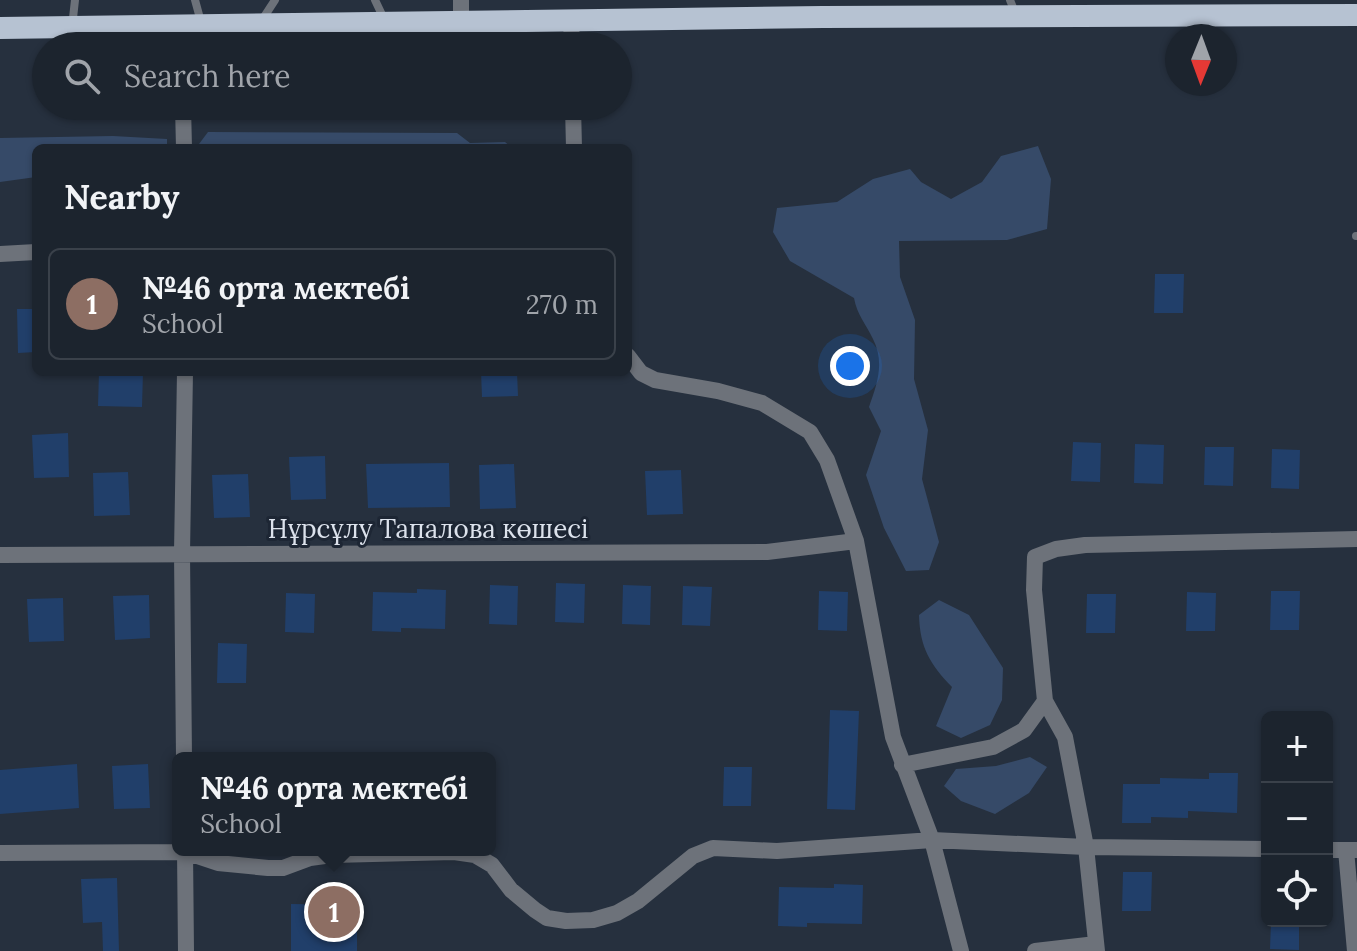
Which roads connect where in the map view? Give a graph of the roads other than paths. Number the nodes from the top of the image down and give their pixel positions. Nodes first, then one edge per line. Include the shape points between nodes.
1 (75, 0) edge
2 (195, 0) edge
3 (275, 0) edge
4 (375, 0) edge
5 (461, 0) edge
6 (1013, 8) edge
7 (1174, 8) edge
8 (1357, 15) edge
9 (571, 21) junction
10 (461, 23) junction
11 (386, 24) junction
12 (258, 26) junction
13 (0, 28) edge
14 (71, 28) junction
15 (165, 32) edge
16 (188, 32) edge
17 (198, 32) edge
18 (571, 32) edge
19 (183, 120) edge
20 (573, 120) edge
21 (184, 144) edge
22 (574, 144) edge
23 (32, 252) edge
24 (0, 254) edge
25 (632, 361) edge
26 (185, 376) edge
27 (1357, 539) edge
28 (856, 541) junction
29 (182, 553) junction
30 (0, 555) edge
31 (1045, 701) junction
32 (184, 752) edge
33 (902, 765) junction
34 (932, 840) junction
35 (1086, 847) junction
36 (1261, 849) edge
37 (1352, 850) edge
38 (172, 851) edge
39 (0, 853) edge
40 (185, 856) edge
41 (199, 856) edge
42 (325, 856) edge
43 (477, 856) edge
44 (1096, 948) edge
45 (186, 951) edge
46 (961, 951) edge
47 (1035, 951) edge
48 (1355, 951) edge

1 - 14 lane
2 - 16 lane
3 - 12 lane
4 - 11 lane
5 - 10 street
6 - 7 highway
6 - 9 highway
7 - 8 highway
9 - 10 highway
9 - 18 street
10 - 11 highway
11 - 12 highway
12 - 17 highway
13 - 14 highway
14 - 15 highway
19 - 21 street
20 - 22 street
23 - 24 street
25 - 28 street via 655,380 762,403 810,432 827,460
26 - 29 street
27 - 31 street via 1085,545 1035,557
28 - 29 street, Нұрсұлу Тапалова көшесі via 767,552
28 - 33 street
29 - 30 street, Нұрсұлу Тапалова көшесі
29 - 32 street
31 - 33 street via 1024,730 993,747
31 - 35 street via 1065,737
33 - 34 street
34 - 35 street
34 - 43 street via 777,851 713,848 693,856 617,913 566,921 535,910
34 - 46 street
35 - 36 street
35 - 44 street
37 - 48 street
38 - 39 street
40 - 45 street
41 - 42 street via 218,863 283,868
44 - 47 street

